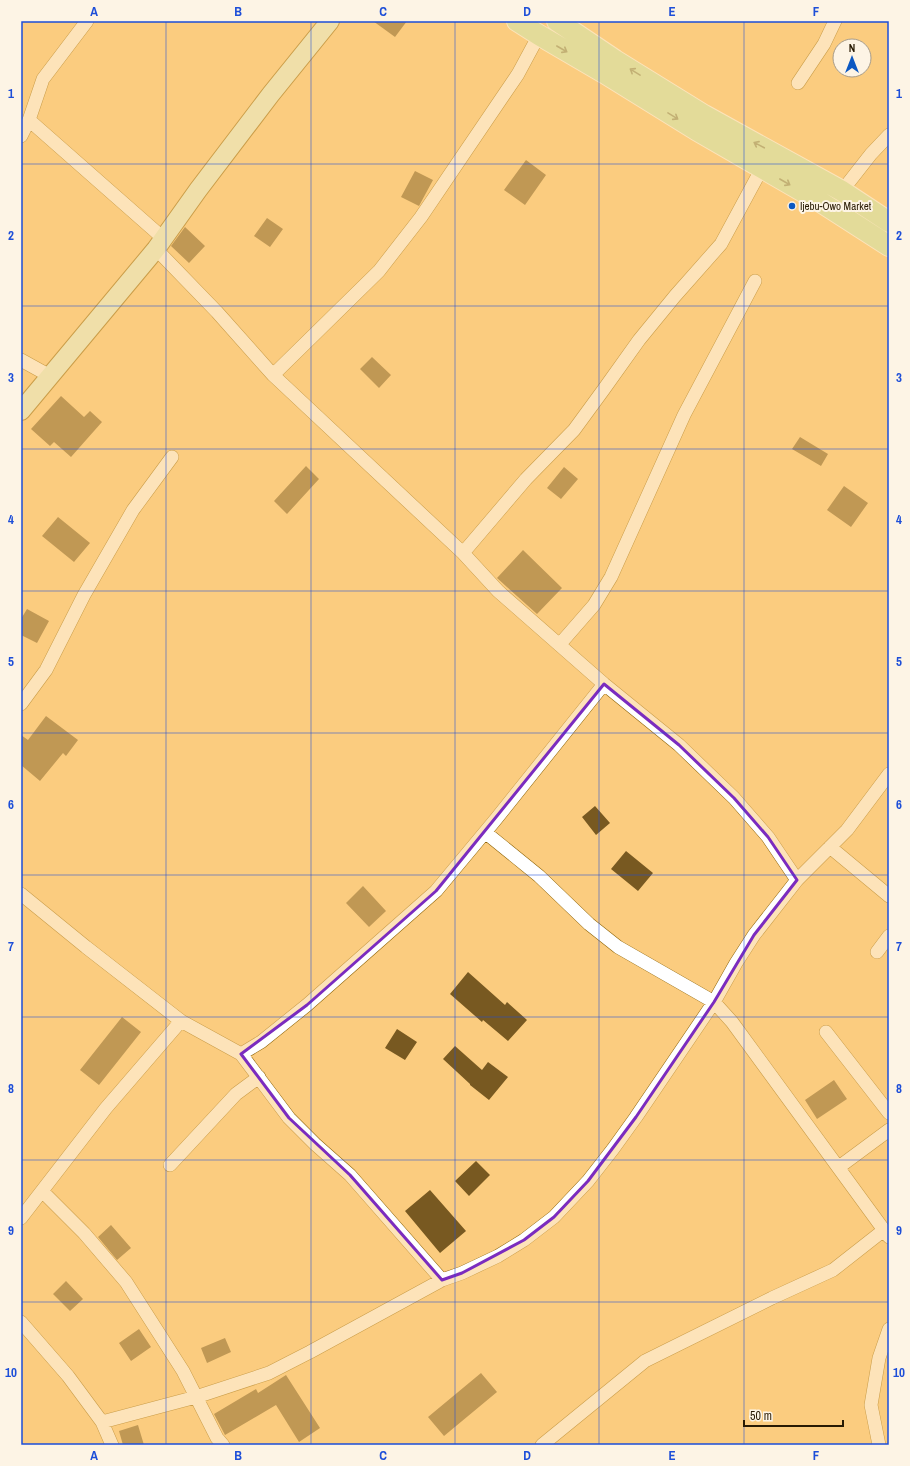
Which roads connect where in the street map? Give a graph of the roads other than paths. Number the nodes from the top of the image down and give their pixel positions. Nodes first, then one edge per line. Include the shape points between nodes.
1 (87, 21) edge
2 (330, 21) edge
3 (517, 21) edge
4 (557, 21) edge
5 (835, 21) edge
6 (539, 35) junction
7 (798, 83) dead end
8 (29, 120) junction
9 (889, 135) edge
10 (21, 136) edge
11 (762, 168) junction
12 (842, 191) junction
13 (889, 222) edge
14 (160, 244) junction
15 (889, 246) edge
16 (755, 281) dead end
17 (21, 360) edge
18 (273, 375) junction
19 (50, 376) junction
20 (21, 411) edge
21 (172, 457) dead end
22 (463, 553) junction
23 (560, 644) junction
24 (604, 684) junction
25 (21, 704) edge
26 (889, 774) edge
27 (486, 833) junction
28 (830, 847) junction
29 (797, 880) junction
30 (21, 894) edge
31 (889, 896) edge
32 (889, 936) edge
33 (877, 952) dead end
34 (714, 1002) junction
35 (182, 1021) junction
36 (826, 1032) dead end
37 (241, 1054) junction
38 (259, 1077) junction
39 (889, 1113) edge
40 (889, 1130) edge
41 (170, 1165) dead end
42 (838, 1167) junction
43 (42, 1191) junction
44 (21, 1218) edge
45 (887, 1233) edge
46 (442, 1280) junction
47 (21, 1322) edge
48 (889, 1329) edge
49 (196, 1397) junction
50 (102, 1422) junction
51 (112, 1445) edge
52 (223, 1445) edge
53 (542, 1445) edge
54 (879, 1445) edge

1 - 8 street via 43,79
2 - 14 street via 271,94
3 - 6 main road
12 -> 4 main road via 704,115
5 - 7 street via 824,44
6 -> 11 main road
6 - 18 street via 518,74 421,217 379,271
8 - 10 street
8 - 14 street
9 - 12 street
11 -> 15 main road
11 - 22 street via 721,244 638,340 574,430 526,479
12 - 13 main road
14 - 18 street
14 - 19 street
16 - 23 street via 684,415 611,577 594,606
17 - 19 street
18 - 22 street
19 - 20 street
21 - 25 street via 133,510 84,595 46,670
22 - 23 street via 498,590
23 - 24 street
24 - 27 street
24 - 29 street via 679,745 734,798 768,837
26 - 28 street via 847,830
27 - 34 street via 539,876 589,924 618,947
27 - 37 street via 436,891 307,1005 261,1042
28 - 29 street
28 - 31 street
29 - 34 street via 754,935
30 - 35 street
32 - 33 street
34 - 42 street via 732,1022
34 - 46 street via 614,1149 554,1217 498,1256 462,1274
35 - 37 street
35 - 43 street via 106,1108
36 - 39 street
37 - 38 street
38 - 41 street via 236,1094
38 - 46 street via 289,1118 350,1175
40 - 42 street
42 - 45 street
43 - 44 street
43 - 49 street via 84,1233 126,1282 183,1371
45 - 53 street via 833,1270 645,1362
46 - 49 street via 269,1373
47 - 50 street via 68,1376
48 - 54 street via 879,1358 871,1405
49 - 50 street
49 - 52 street
50 - 51 street

